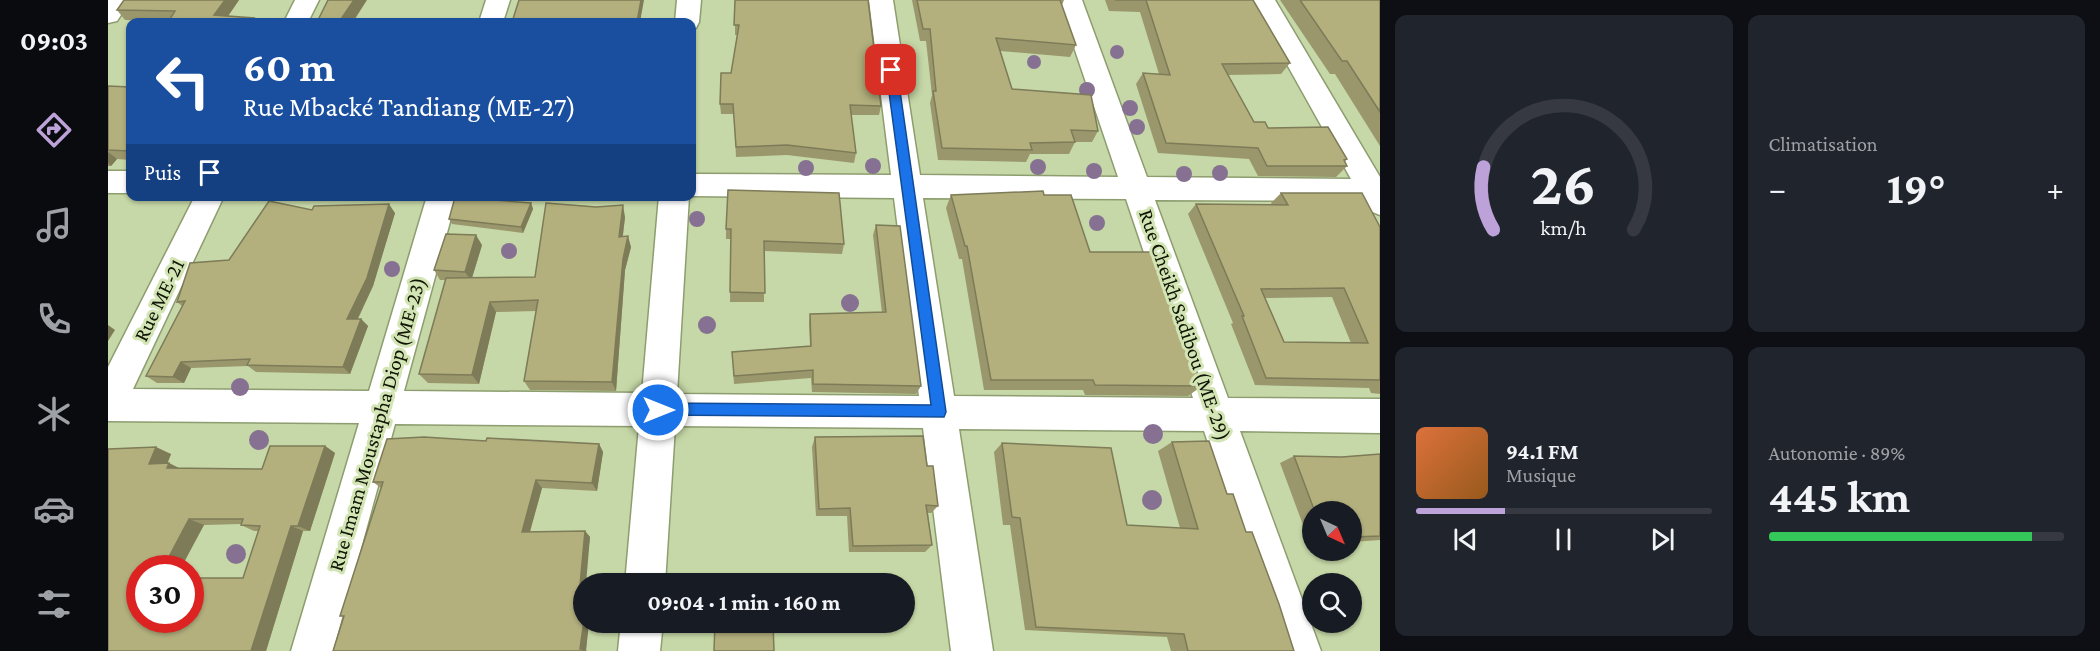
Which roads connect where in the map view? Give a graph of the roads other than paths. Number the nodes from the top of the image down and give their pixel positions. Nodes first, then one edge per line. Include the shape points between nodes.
1 (118, 0) edge
2 (307, 0) edge
3 (498, 0) edge
4 (689, 0) edge
5 (881, 0) edge
6 (1070, 0) edge
7 (1263, 0) edge
8 (108, 15) edge
9 (298, 18) edge
10 (493, 18) edge
11 (687, 18) edge
12 (108, 182) edge
13 (126, 182) edge
14 (696, 185) edge
15 (908, 187) junction
16 (1137, 188) junction
17 (1377, 194) edge
18 (208, 201) edge
19 (441, 201) edge
20 (674, 201) edge
21 (108, 404) edge
22 (382, 407) junction
23 (658, 410) junction
24 (939, 412) junction
25 (1216, 415) junction
26 (1380, 416) edge
27 (646, 573) edge
28 (641, 633) edge
29 (312, 651) edge
30 (639, 651) edge
31 (972, 651) edge
32 (1300, 651) edge

1 - 8 street
2 - 9 street
3 - 10 street
4 - 11 street
5 - 15 street
6 - 16 street, Rue Cheikh Sadibou (ME-29)
7 - 17 street
12 - 13 street
14 - 15 street
15 - 16 street
15 - 24 street
16 - 17 street
16 - 25 street, Rue Cheikh Sadibou (ME-29)
18 - 21 street, Rue ME-21
19 - 22 street, Rue Imam Moustapha Diop (ME-23)
20 - 23 street
21 - 22 street
22 - 23 street
22 - 29 street, Rue Imam Moustapha Diop (ME-23)
23 - 24 street
23 - 27 street
24 - 25 street
24 - 31 street
25 - 26 street
25 - 32 street, Rue Cheikh Sadibou (ME-29)
28 - 30 street

